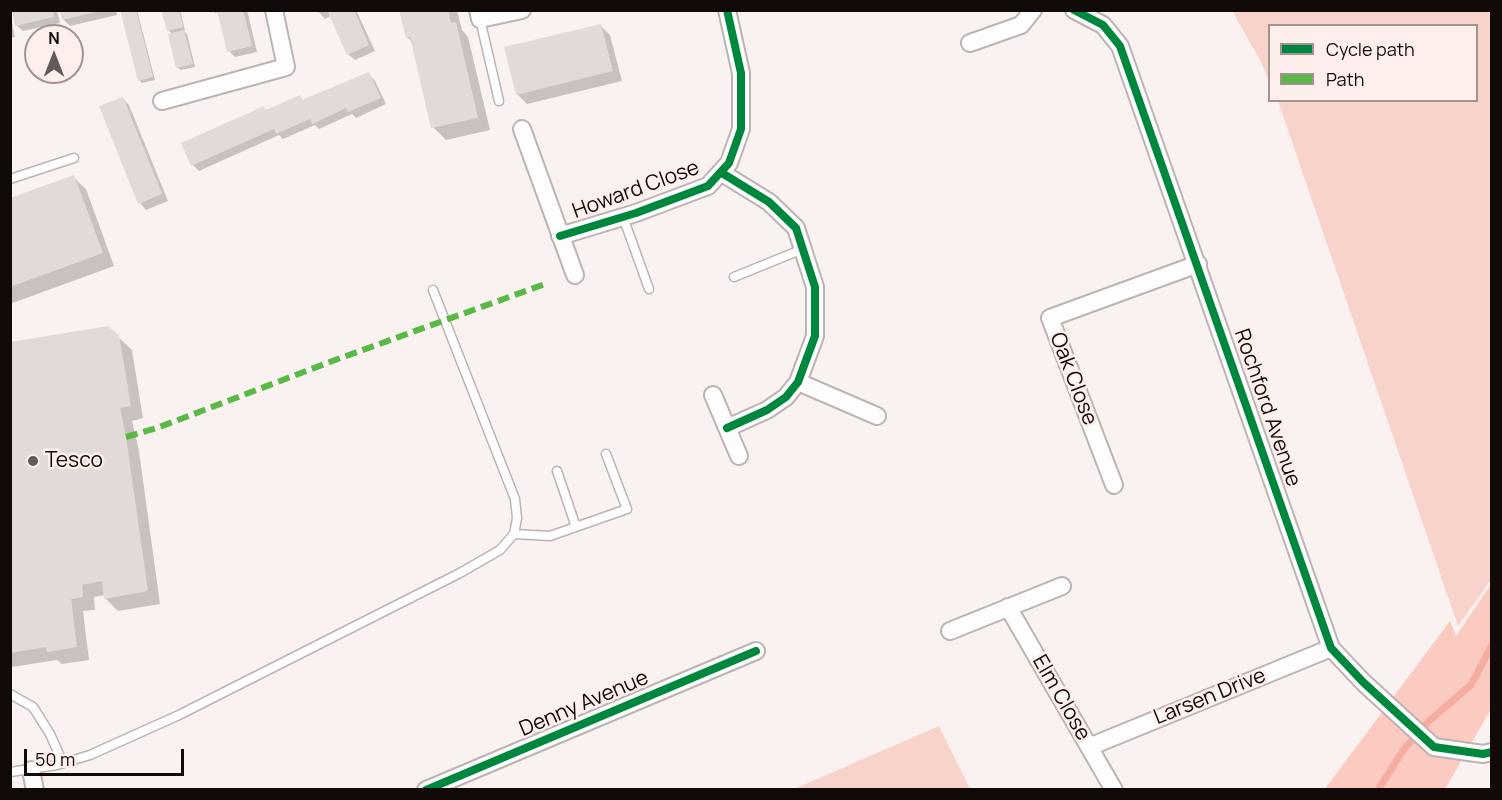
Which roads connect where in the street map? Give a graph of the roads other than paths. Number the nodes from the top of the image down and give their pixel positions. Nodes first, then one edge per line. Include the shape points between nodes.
1 (274, 10) edge
2 (522, 10) edge
3 (727, 10) edge
4 (1033, 10) edge
5 (1074, 10) edge
6 (479, 15) edge
7 (970, 44) dead end
8 (162, 101) dead end
9 (499, 101) dead end
10 (522, 129) dead end
11 (74, 158) dead end
12 (722, 173) junction
13 (10, 179) edge
14 (623, 217) junction
15 (560, 236) junction
16 (802, 249) junction
17 (1198, 264) junction
18 (575, 275) dead end
19 (734, 277) dead end
20 (650, 289) dead end
21 (433, 290) dead end
22 (798, 382) junction
23 (713, 395) dead end
24 (877, 416) dead end
25 (727, 428) junction
26 (606, 454) dead end
27 (739, 456) dead end
28 (557, 471) dead end
29 (1114, 485) dead end
30 (576, 527) junction
31 (514, 534) junction
32 (1062, 586) dead end
33 (1008, 607) junction
34 (950, 631) dead end
35 (1331, 648) junction
36 (756, 651) dead end
37 (10, 694) edge
38 (1089, 747) junction
39 (1491, 752) edge
40 (63, 763) junction
41 (31, 770) junction
42 (10, 772) edge
43 (35, 789) edge
44 (426, 789) edge
45 (1114, 789) edge

1 - 8 street via 286,67
2 - 6 street
3 - 12 street, Howard Close via 741,73 741,129
4 - 7 street via 1021,25
5 - 17 street, Rochford Avenue via 1102,25 1120,46
6 - 9 lane
10 - 15 street, Howard Close
11 - 13 lane
12 - 14 street, Howard Close via 708,186
12 - 16 street, Howard Close via 769,202 796,228
14 - 15 street, Howard Close
14 - 20 lane
15 - 18 street, Howard Close
16 - 19 lane
16 - 22 street, Howard Close via 815,287 815,336
17 - 29 street, Oak Close via 1050,318
17 - 35 street, Rochford Avenue
21 - 31 lane via 515,499
22 - 24 street
22 - 25 street, Howard Close via 786,397 767,410
23 - 25 street
25 - 27 street
26 - 30 lane via 627,508
28 - 30 lane
30 - 31 lane via 550,536
31 - 40 lane via 500,550 382,614 179,715
32 - 33 street
33 - 34 street
33 - 38 street, Elm Close
35 - 38 street, Larsen Drive
35 - 39 street, Rochford Avenue via 1434,747
36 - 44 street, Denny Avenue
37 - 40 lane via 33,707
38 - 45 street, Elm Close
40 - 41 lane
41 - 42 lane
41 - 43 street

